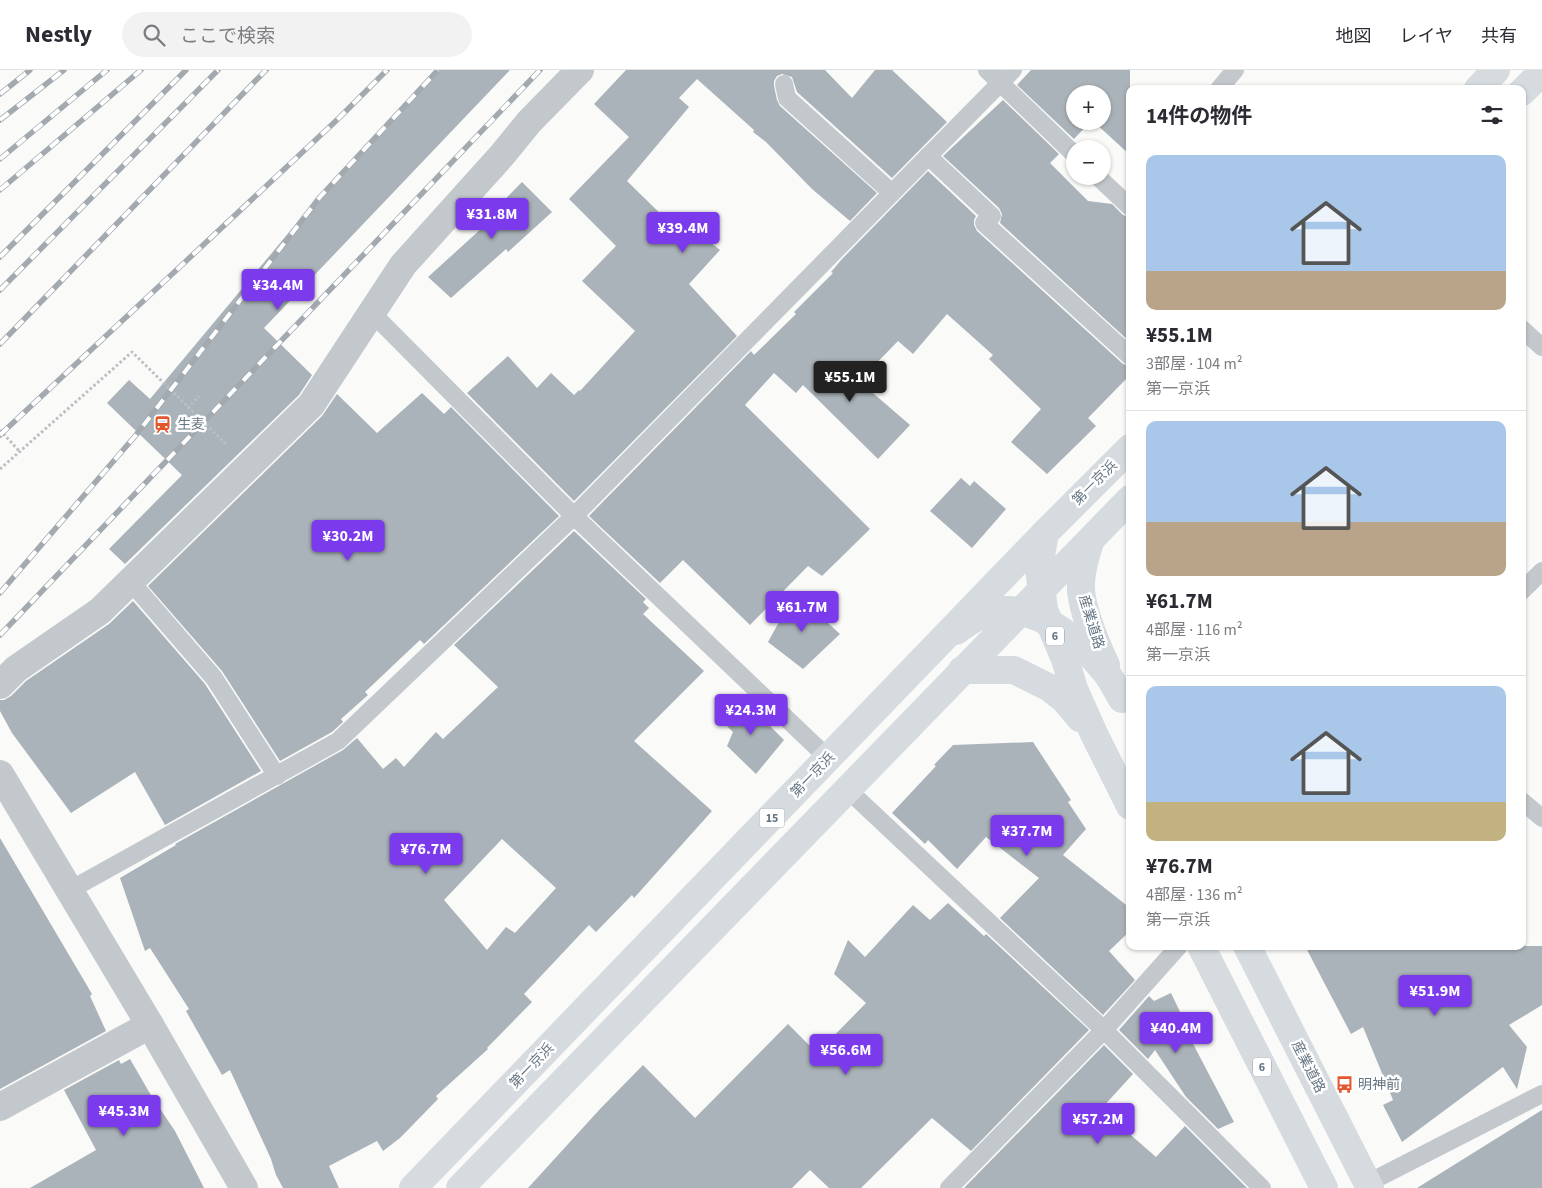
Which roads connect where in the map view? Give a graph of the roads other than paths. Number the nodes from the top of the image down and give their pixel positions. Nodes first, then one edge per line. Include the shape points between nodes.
1 (580, 70) edge
2 (987, 70) edge
3 (1235, 70) edge
4 (1496, 70) edge
5 (1542, 72) edge
6 (1007, 76) edge
7 (784, 84) dead end
8 (1222, 85) edge
9 (1482, 85) edge
10 (1526, 88) edge
11 (1066, 145) edge
12 (928, 156) junction
13 (1109, 185) edge
14 (892, 193) junction
15 (1126, 197) edge
16 (371, 312) junction
17 (1526, 333) edge
18 (1542, 347) edge
19 (1126, 352) edge
20 (1126, 452) edge
21 (1126, 503) edge
22 (574, 516) junction
23 (1045, 533) junction
24 (1090, 542) junction
25 (1542, 571) edge
26 (131, 582) junction
27 (1526, 587) edge
28 (1042, 590) junction
29 (1020, 612) junction
30 (1049, 624) junction
31 (939, 644) junction
32 (962, 670) junction
33 (0, 685) edge
34 (1126, 706) edge
35 (1094, 734) junction
36 (829, 758) junction
37 (0, 774) edge
38 (277, 776) junction
39 (848, 789) junction
40 (1126, 798) edge
41 (1526, 804) edge
42 (1542, 818) edge
43 (70, 890) junction
44 (1175, 950) edge
45 (1203, 950) edge
46 (1249, 950) edge
47 (150, 1025) junction
48 (1104, 1030) junction
49 (1542, 1094) edge
50 (0, 1108) edge
51 (1369, 1186) edge
52 (244, 1188) edge
53 (413, 1188) edge
54 (460, 1188) edge
55 (949, 1188) edge
56 (1262, 1188) edge
57 (1324, 1188) edge

1 - 16 street via 529,122 403,265
2 - 6 lane
3 - 8 lane
4 - 9 main road
5 - 10 main road
6 - 11 lane
6 - 12 lane
7 - 14 lane via 787,98
12 - 14 lane
12 - 19 lane via 992,216 984,223
13 - 15 lane
14 - 22 lane
16 - 22 lane
16 - 26 street via 311,405
17 - 18 lane
20 - 23 main road, 第一京浜 / 15
21 - 24 main road, 15
22 - 36 lane
22 - 38 lane via 338,742
23 - 28 main road, 6 via 1039,568
23 - 31 main road, 第一京浜 / 15
24 - 28 main road, 15
24 - 34 main road, 産業道路 / 6 via 1081,590 1084,606 1096,643
25 - 27 lane
26 - 33 street via 100,611 16,669
26 - 38 lane via 214,678
28 - 29 main road, 15
28 - 30 main road, 6
29 - 30 main road, 産業道路 / 6 via 1032,614
29 - 31 main road, 産業道路 / 6 via 987,613 963,625
29 - 32 main road, 15
30 - 34 main road, 産業道路 / 6 via 1090,654 1105,671
30 - 35 main road, 6
31 - 36 main road, 第一京浜 / 15
32 - 35 main road, 6 via 1014,670 1050,688 1065,700
32 - 39 main road, 15
35 - 40 main road, 6
36 - 53 main road, 第一京浜 / 15
37 - 43 street
38 - 43 lane
39 - 48 lane
39 - 54 main road, 15
41 - 42 lane
43 - 47 street
44 - 48 lane
45 - 57 main road, 6
46 - 51 main road, 産業道路
47 - 50 street
47 - 52 street
48 - 55 lane
48 - 56 lane
49 - 51 lane

